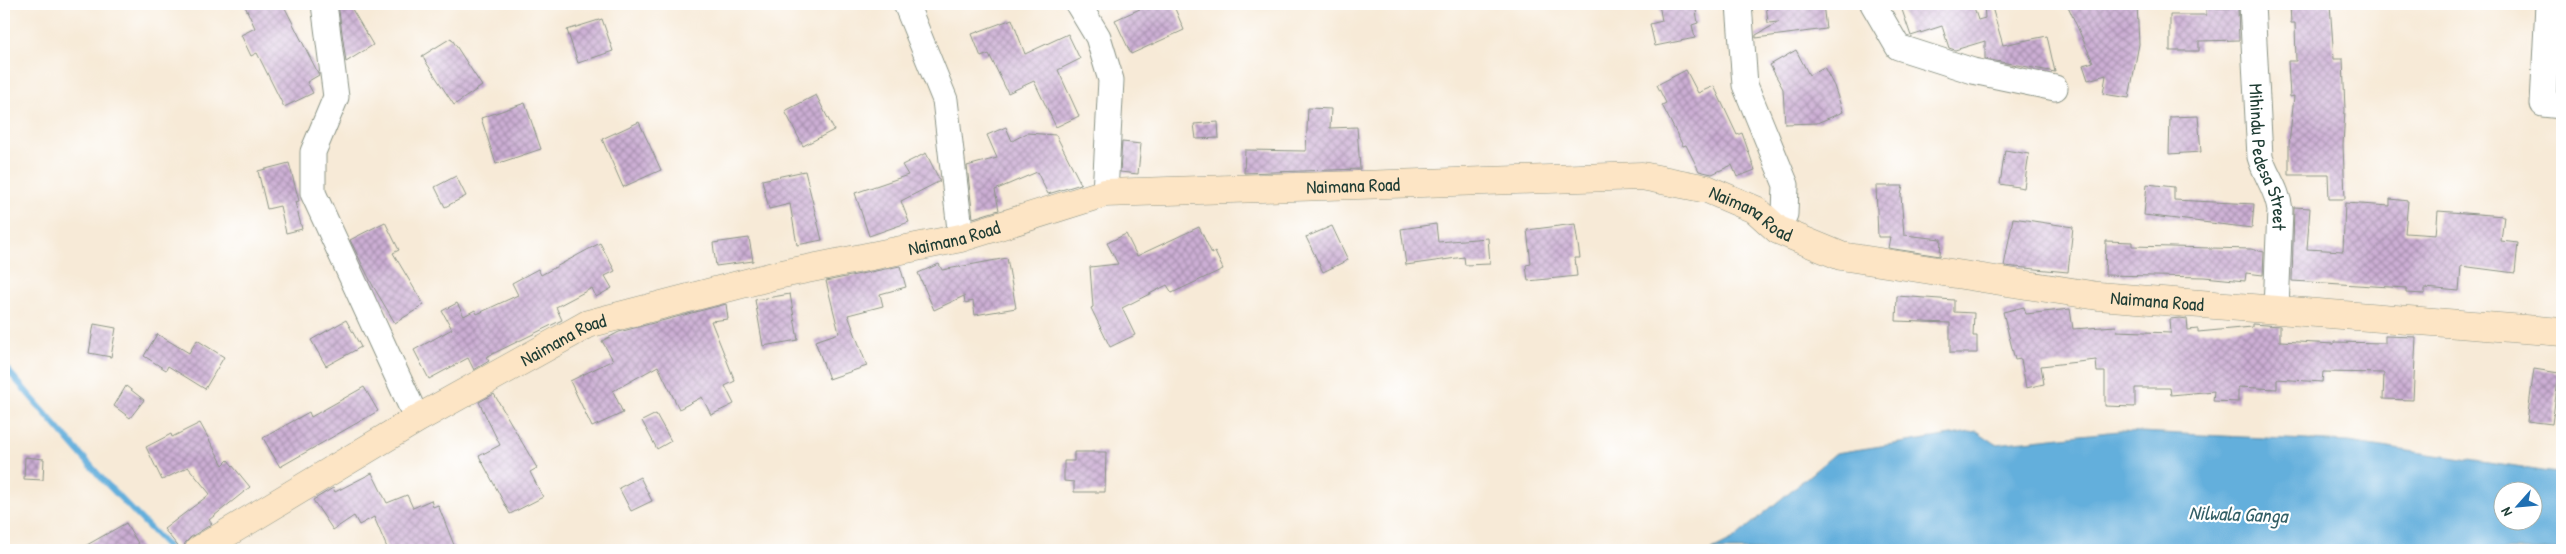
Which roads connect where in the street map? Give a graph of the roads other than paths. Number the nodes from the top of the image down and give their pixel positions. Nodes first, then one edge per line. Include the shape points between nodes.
1 (324, 4) edge
2 (906, 4) edge
3 (1078, 4) edge
4 (1738, 4) edge
5 (1872, 4) edge
6 (2252, 4) edge
7 (2548, 4) edge
8 (2055, 88) dead end
9 (2562, 106) edge
10 (1105, 194) junction
11 (1778, 230) junction
12 (961, 238) junction
13 (2276, 309) junction
14 (2562, 332) edge
15 (417, 419) junction
16 (199, 550) edge

1 - 15 street via 336,97 313,152 313,194
2 - 12 street via 945,100
3 - 10 street via 1098,37 1111,80
4 - 11 street via 1745,85 1786,185 1785,214
5 - 8 street via 1898,47 1972,71
6 - 13 street, Mihindu Pedesa Street via 2260,156 2264,171 2279,196
7 - 9 street via 2543,104
10 - 11 street, Naimana Road via 1642,176 1706,189 1756,210
10 - 12 street, Naimana Road
11 - 13 street, Naimana Road via 1841,256 2098,296
12 - 15 street, Naimana Road via 777,275 588,324
13 - 14 street, Naimana Road
15 - 16 street, Naimana Road

